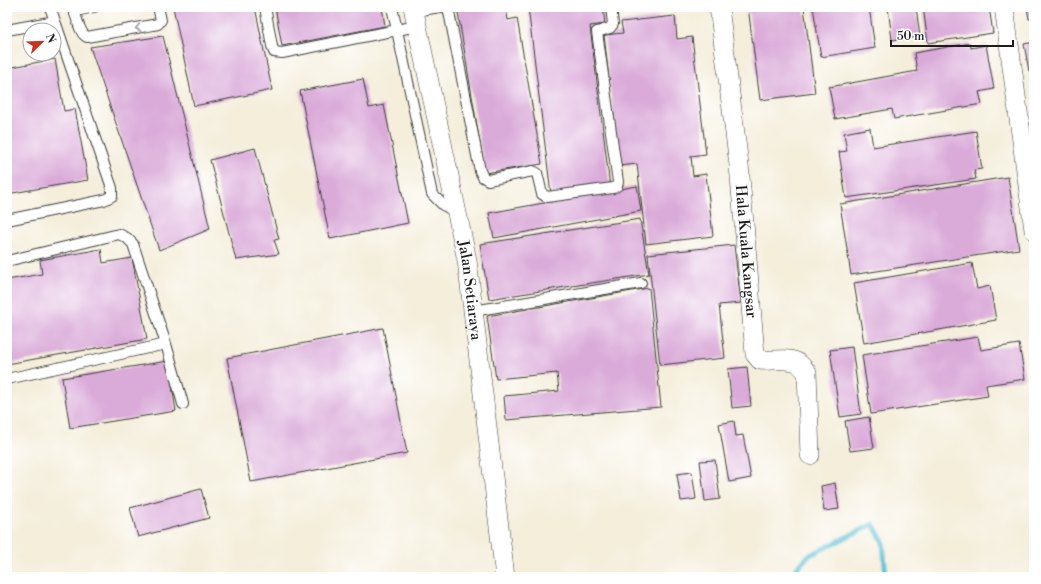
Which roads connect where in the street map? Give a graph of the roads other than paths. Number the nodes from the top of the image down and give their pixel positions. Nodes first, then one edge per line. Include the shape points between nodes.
1 (50, 7) edge
2 (94, 7) edge
3 (158, 7) edge
4 (265, 7) edge
5 (392, 7) edge
6 (441, 7) edge
7 (448, 7) edge
8 (611, 7) edge
9 (719, 7) edge
10 (1004, 7) edge
11 (415, 15) edge
12 (55, 21) junction
13 (7, 30) edge
14 (397, 30) junction
15 (456, 212) junction
16 (7, 220) edge
17 (1034, 230) edge
18 (7, 261) edge
19 (641, 283) dead end
20 (473, 311) junction
21 (166, 344) junction
22 (7, 379) edge
23 (183, 404) dead end
24 (810, 455) dead end
25 (505, 577) edge

1 - 12 lane
3 -> 2 lane via 161,20 158,24 87,37 84,36 75,14 76,11
4 - 14 lane via 274,52 282,53
5 - 14 lane
6 - 11 lane
7 - 8 lane via 483,177 488,180 537,172 542,194 547,197 617,186 597,32 614,24
9 - 24 street, Hala Kuala Kangsar via 739,165 755,354 760,360 788,359 798,363 807,372
10 - 17 street
11 - 14 lane
11 - 15 street, Jalan Setiaraya
12 - 13 lane
12 - 16 lane via 112,188 112,196 104,200
14 - 15 lane via 432,194 442,205
15 - 20 street, Jalan Setiaraya via 467,260
18 - 21 lane via 119,234 127,238 133,244
19 - 20 lane
20 - 25 street, Jalan Setiaraya
21 - 22 lane
21 - 23 lane

